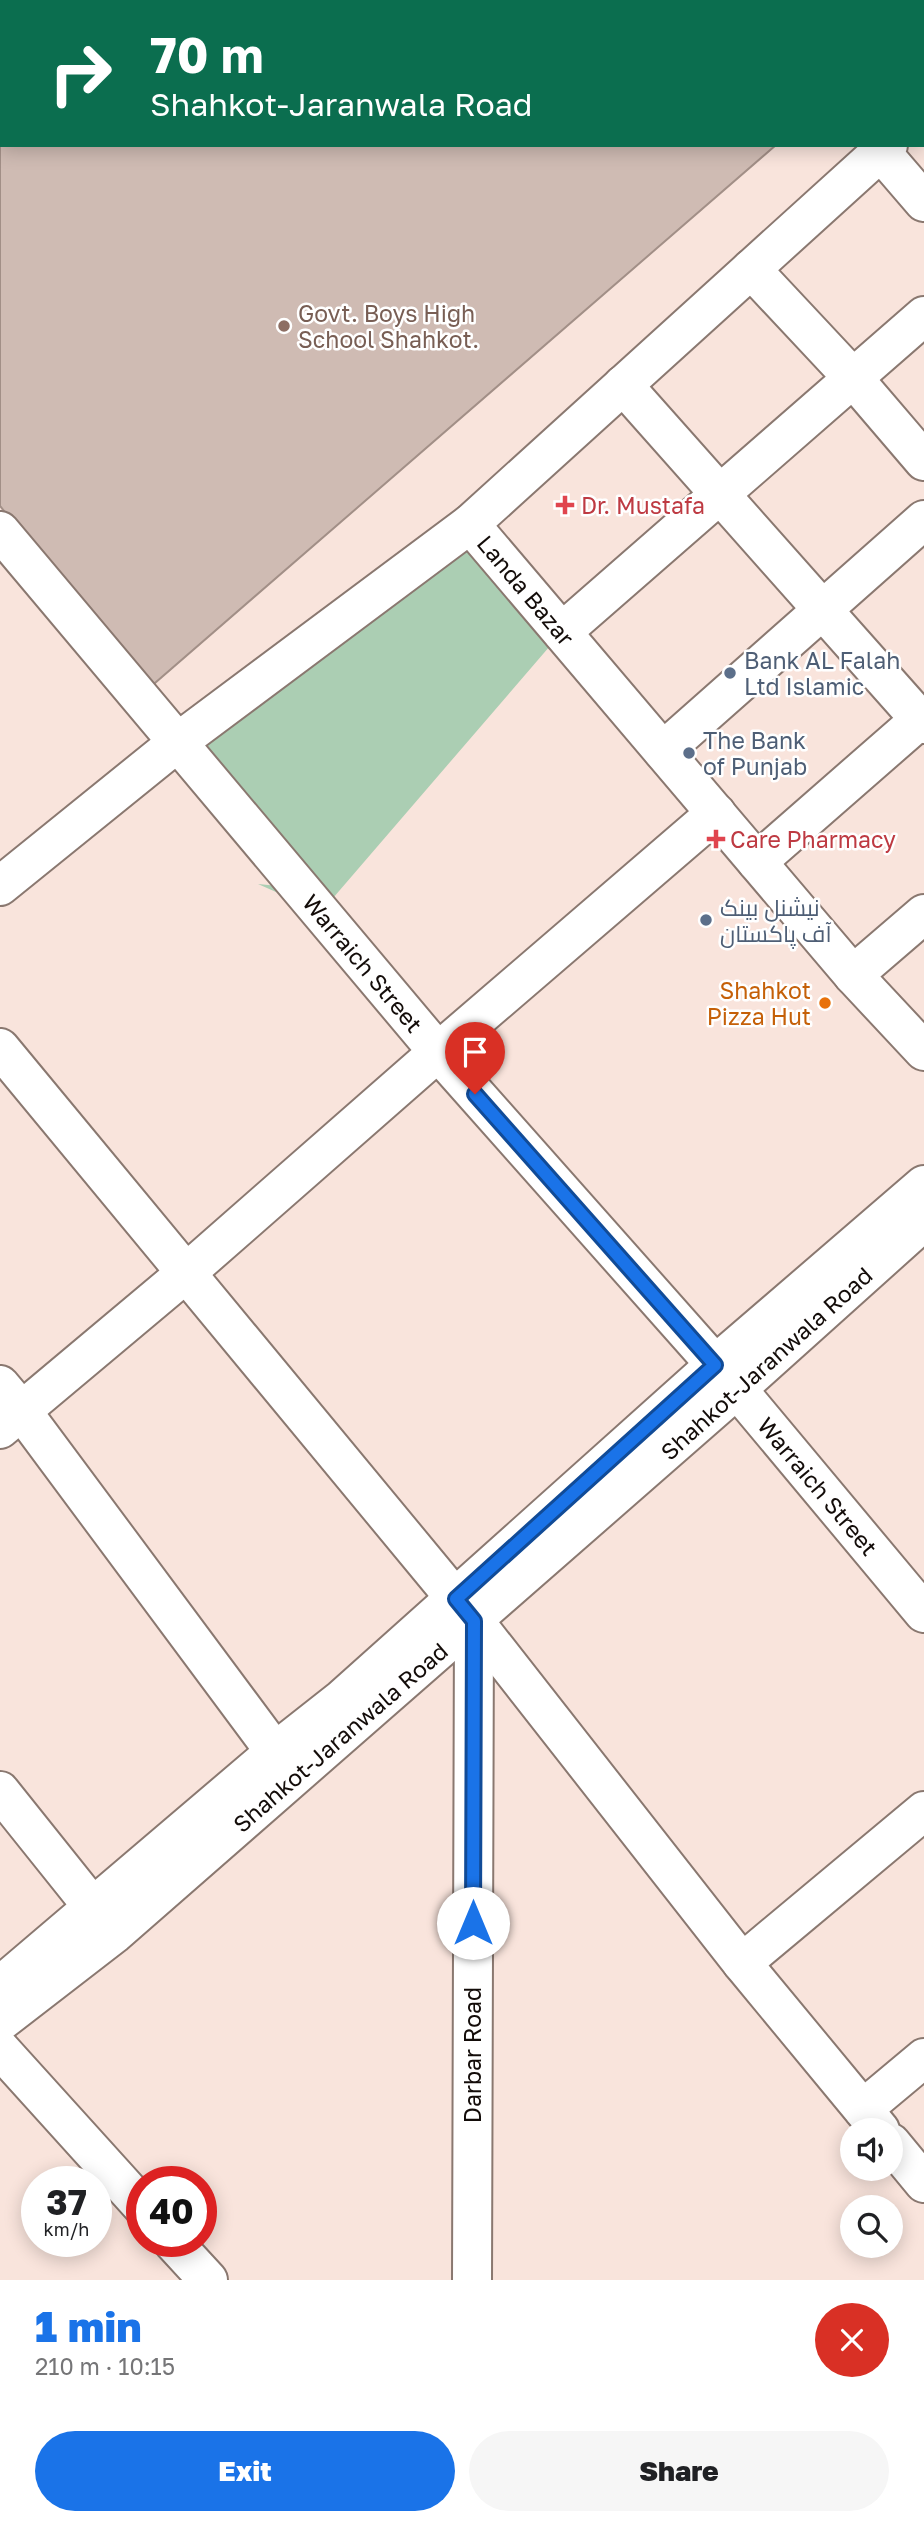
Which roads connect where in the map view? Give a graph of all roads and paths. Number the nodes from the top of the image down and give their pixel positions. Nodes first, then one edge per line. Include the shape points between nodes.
1 (885, 148) edge
2 (924, 202) edge
3 (751, 269) junction
4 (924, 316) edge
5 (853, 378) junction
6 (623, 385) junction
7 (924, 461) edge
8 (720, 494) junction
9 (924, 520) edge
10 (470, 524) junction
11 (0, 531) edge
12 (823, 610) junction
13 (562, 632) junction
14 (923, 720) edge
15 (178, 742) junction
16 (663, 751) junction
17 (716, 813) junction
18 (757, 862) junction
19 (0, 886) edge
20 (924, 914) edge
21 (853, 975) junction
22 (0, 1048) edge
23 (924, 1051) edge
24 (438, 1052) junction
25 (924, 1185) edge
26 (924, 1221) edge
27 (186, 1273) junction
28 (726, 1377) junction
29 (7, 1408) edge
30 (465, 1610) junction
31 (924, 1613) edge
32 (285, 1764) junction
33 (0, 1791) edge
34 (924, 1811) edge
35 (104, 1920) junction
36 (742, 1963) junction
37 (0, 1986) edge
38 (0, 2022) edge
39 (0, 2049) edge
40 (924, 2059) edge
41 (870, 2118) edge
42 (874, 2118) edge
43 (903, 2158) edge
44 (924, 2183) edge
45 (126, 2188) edge
46 (187, 2257) edge
47 (208, 2280) edge
48 (472, 2280) edge

1 - 2 street
1 - 3 street, Landa Bazar
3 - 5 street
3 - 6 street, Landa Bazar
4 - 5 street
5 - 7 street
5 - 8 street
6 - 8 street
6 - 10 street, Landa Bazar
8 - 12 street
8 - 13 street
9 - 12 street
10 - 13 street, Landa Bazar
10 - 15 street
11 - 15 street, Warraich Street
12 - 14 street
12 - 16 street
13 - 16 street, Landa Bazar
14 - 18 street
15 - 19 street
15 - 24 street, Warraich Street
16 - 17 street, Landa Bazar
17 - 18 street, Landa Bazar
17 - 24 street
18 - 21 street, Landa Bazar
20 - 21 street
21 - 23 street, Landa Bazar
22 - 27 street
24 - 27 street
24 - 28 street, Warraich Street
25 - 28 street, Shahkot-Jaranwala Road
26 - 28 street, Shahkot-Jaranwala Road
27 - 29 street
27 - 30 street
28 - 30 street, Shahkot-Jaranwala Road
28 - 31 street, Warraich Street
29 - 32 street
30 - 32 street, Shahkot-Jaranwala Road
30 - 36 street
30 - 48 street, Darbar Road
32 - 35 street, Shahkot-Jaranwala Road
33 - 35 street
34 - 36 street
35 - 37 street, Shahkot-Jaranwala Road
35 - 38 street, Shahkot-Jaranwala Road
36 - 41 street
39 - 45 street
40 - 42 street
43 - 44 street
46 - 47 street

